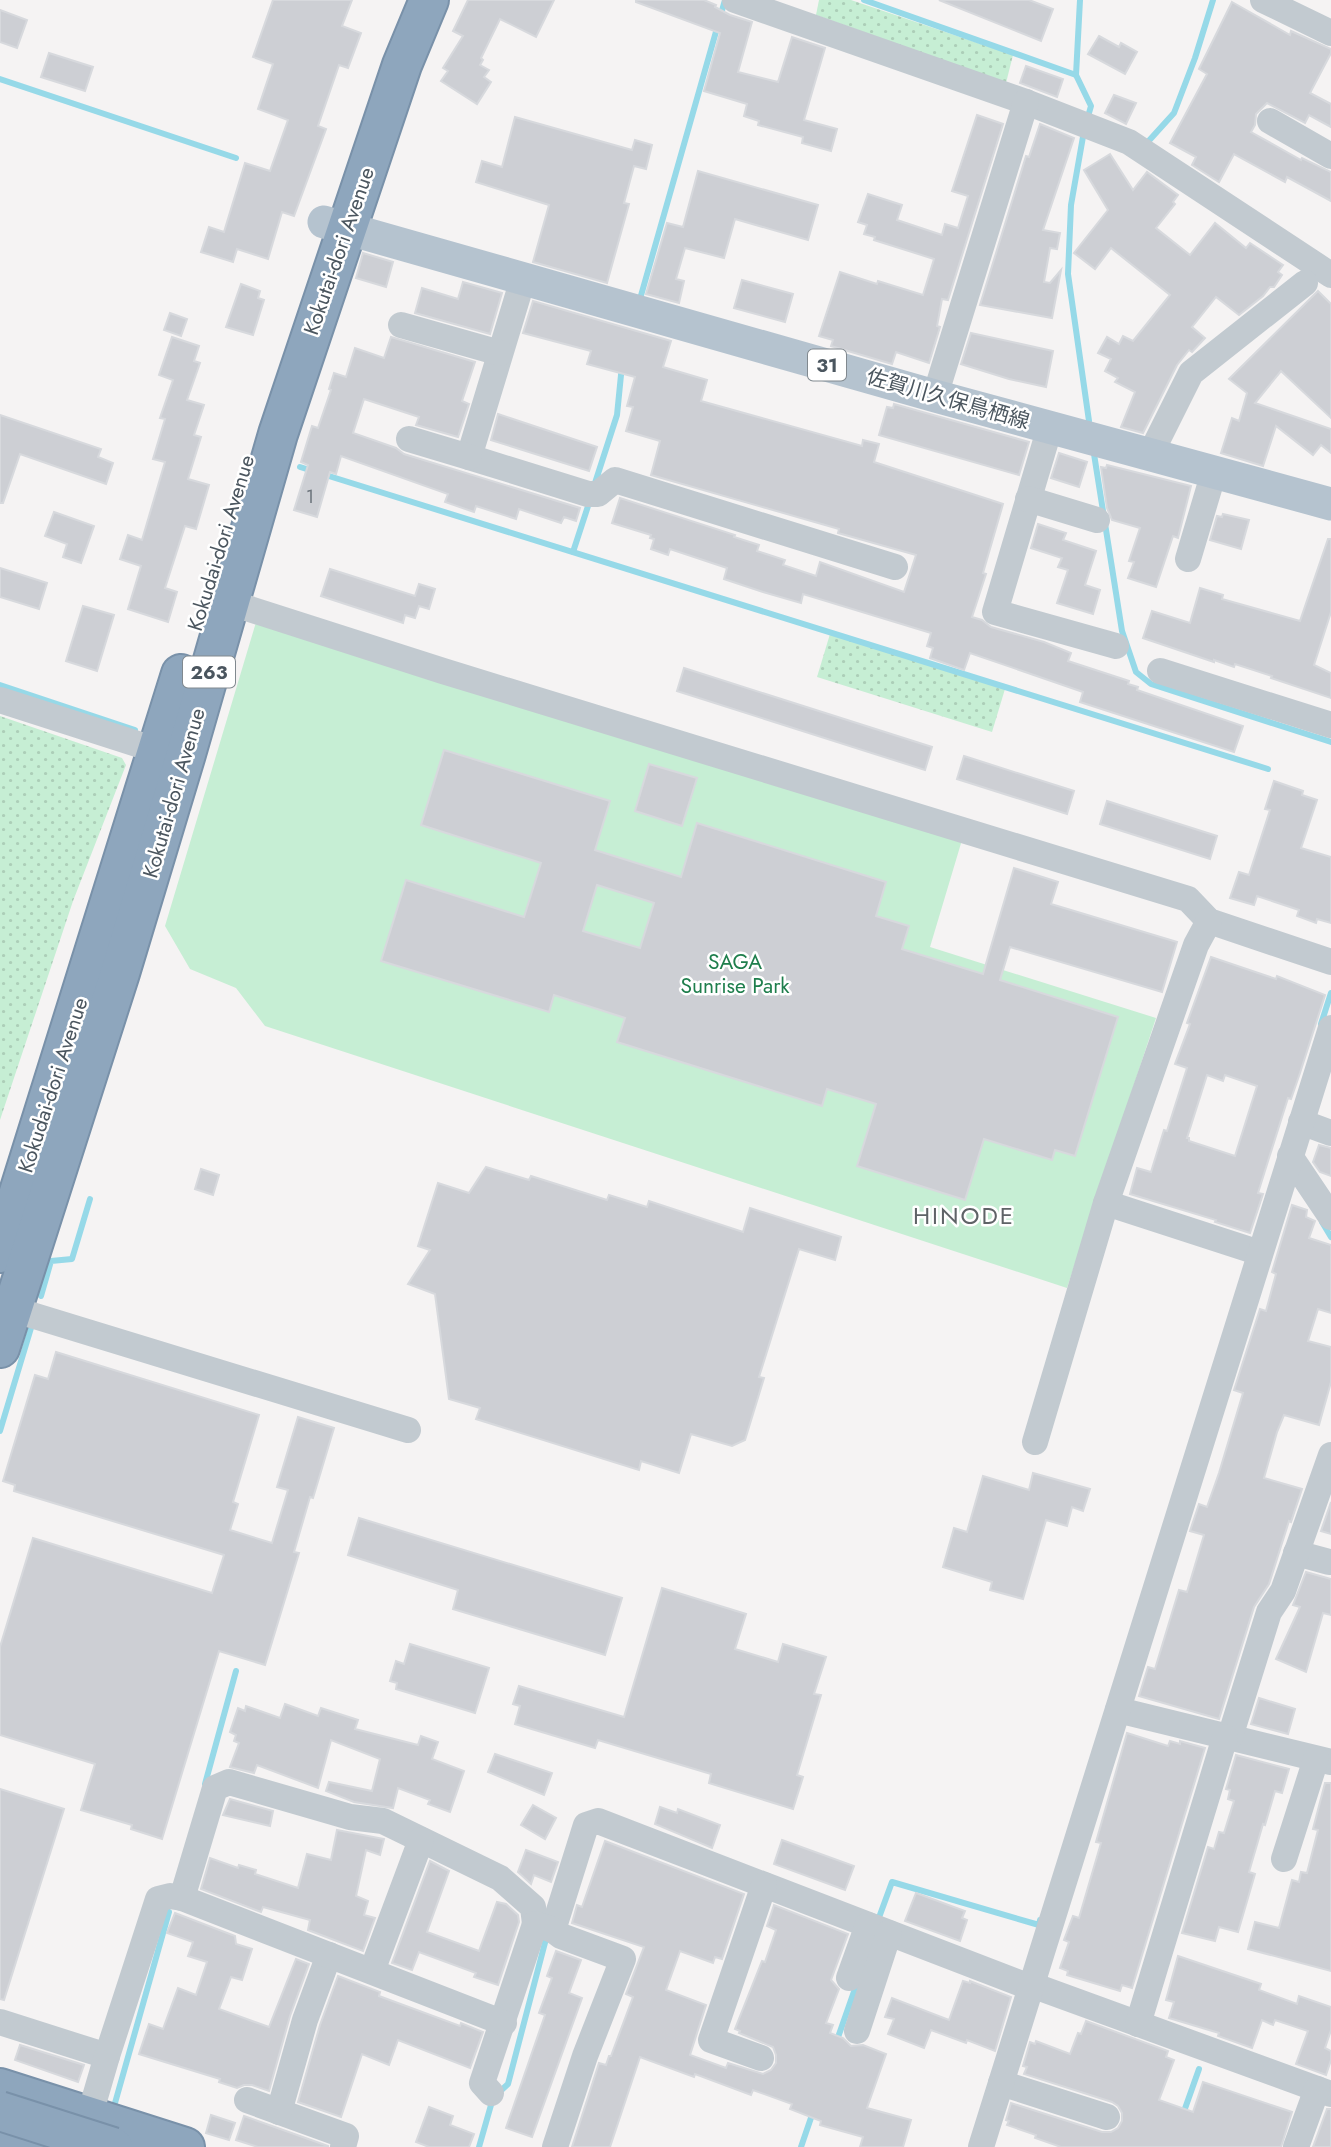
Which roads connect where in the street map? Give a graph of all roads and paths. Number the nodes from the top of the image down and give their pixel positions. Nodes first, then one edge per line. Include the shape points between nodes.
1 (409, 0) edge
2 (429, 0) edge
3 (735, 0) edge
4 (1263, 0) edge
5 (1331, 33) edge
6 (1026, 102) junction
7 (1270, 121) dead end
8 (1331, 156) edge
9 (335, 225) junction
10 (1331, 275) edge
11 (523, 279) junction
12 (1305, 283) dead end
13 (401, 326) dead end
14 (500, 353) junction
15 (935, 396) junction
16 (1050, 427) junction
17 (409, 439) dead end
18 (1150, 455) junction
19 (469, 457) junction
20 (1213, 472) junction
21 (1028, 499) junction
22 (1331, 504) edge
23 (1097, 520) dead end
24 (1188, 559) dead end
25 (895, 567) dead end
26 (228, 602) junction
27 (1116, 646) dead end
28 (1160, 671) dead end
29 (0, 700) edge
30 (1331, 725) edge
31 (159, 751) junction
32 (1209, 921) junction
33 (1331, 962) edge
34 (1331, 1028) edge
35 (1301, 1122) junction
36 (1331, 1133) edge
37 (1287, 1164) junction
38 (1106, 1203) junction
39 (1331, 1217) edge
40 (1252, 1251) junction
41 (0, 1253) edge
42 (12, 1309) junction
43 (0, 1348) edge
44 (408, 1430) dead end
45 (1035, 1442) dead end
46 (1331, 1455) edge
47 (1296, 1553) junction
48 (1329, 1562) dead end
49 (1118, 1710) junction
50 (1228, 1737) junction
51 (1324, 1761) edge
52 (421, 1840) junction
53 (1284, 1859) dead end
54 (764, 1885) junction
55 (182, 1898) junction
56 (544, 1927) junction
57 (880, 1930) junction
58 (330, 1955) junction
59 (372, 1972) junction
60 (849, 1978) dead end
61 (1031, 1986) junction
62 (0, 2022) edge
63 (503, 2023) junction
64 (1138, 2024) junction
65 (857, 2031) dead end
66 (107, 2056) junction
67 (761, 2057) dead end
68 (1001, 2082) junction
69 (0, 2088) edge
70 (1324, 2091) edge
71 (491, 2093) dead end
72 (247, 2100) dead end
73 (0, 2111) edge
74 (279, 2112) junction
75 (1107, 2117) dead end
76 (87, 2131) edge
77 (0, 2137) edge
78 (32, 2147) edge
79 (113, 2147) edge
80 (185, 2147) edge
81 (343, 2147) edge
82 (555, 2147) edge
83 (981, 2147) edge
84 (1296, 2147) edge

1 - 9 highway, Kokudai-dori Avenue / 263
2 - 9 highway, Kokutai-dori Avenue / 263
3 - 6 street
4 - 5 street
6 - 10 street via 1143,151
6 - 15 street
7 - 8 street
9 - 11 main road, 佐賀川久保鳥栖線 / 31
9 - 26 highway, Kokutai-dori Avenue / 263
9 - 31 highway, Kokudai-dori Avenue / 263 via 214,563
11 - 14 street
11 - 15 main road, 佐賀川久保鳥栖線 / 31
12 - 18 street via 1191,373
13 - 14 street
14 - 19 street
15 - 16 main road, 佐賀川久保鳥栖線 / 31
16 - 18 main road, 佐賀川久保鳥栖線 / 31
16 - 21 street
17 - 19 street
18 - 20 main road, 佐賀川久保鳥栖線 / 31
19 - 25 street via 593,494 615,480
20 - 22 main road, 佐賀川久保鳥栖線 / 31
20 - 24 street
21 - 23 street
21 - 27 street via 995,611
26 - 32 street via 1188,899
26 - 42 highway, Kokutai-dori Avenue / 263 via 120,973
28 - 30 street
29 - 31 street
31 - 41 highway, Kokudai-dori Avenue / 263
32 - 33 street
32 - 38 street via 1196,944
34 - 35 street
35 - 36 street
35 - 37 street
37 - 39 street
37 - 40 street
38 - 40 street
38 - 45 street
40 - 49 street
42 - 43 highway, Kokutai-dori Avenue / 263
42 - 44 street
46 - 47 street
47 - 48 street
47 - 50 street via 1283,1591 1269,1612
49 - 50 street
49 - 61 street
50 - 51 street
50 - 64 street
51 - 53 street
52 - 55 street via 383,1821 350,1817 229,1782 215,1788
52 - 56 street via 500,1878 533,1908
52 - 59 street
54 - 56 street via 598,1821 586,1825
54 - 57 street
54 - 67 street via 711,2040
55 - 58 street
55 - 66 street via 158,1899
56 - 63 street
56 - 82 street via 623,1959
57 - 60 street
57 - 61 street
57 - 65 street
58 - 59 street
58 - 74 street
59 - 63 street
61 - 64 street
61 - 68 street
62 - 66 street
63 - 71 street via 482,2083
64 - 70 street
66 - 76 street
68 - 75 street
68 - 83 street
69 - 76 highway
70 - 84 street
72 - 74 street
73 - 79 highway, bridge
74 - 81 street via 346,2137
76 - 80 highway
77 - 78 highway

